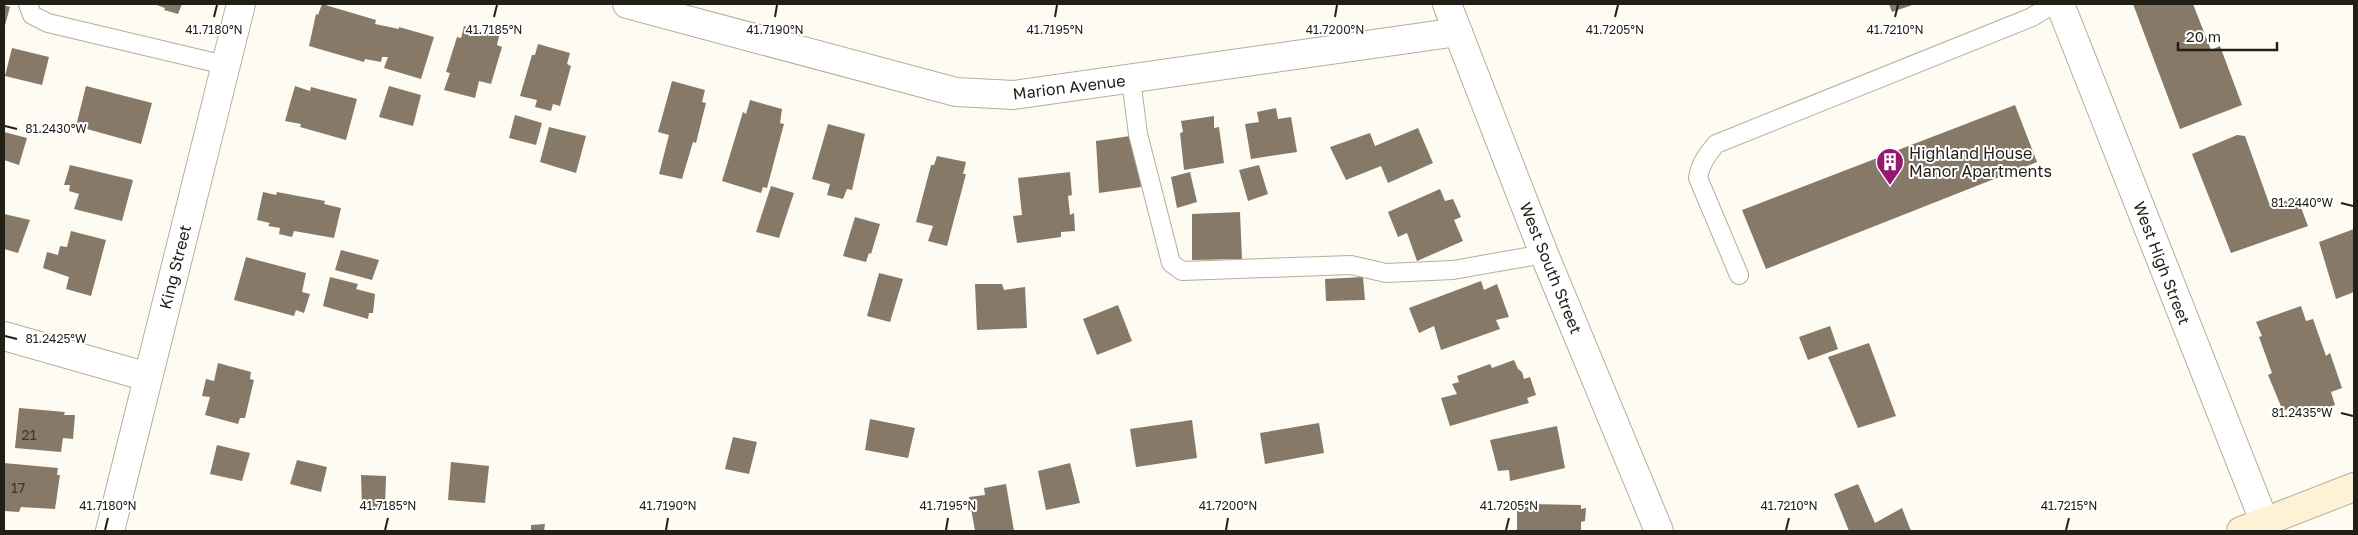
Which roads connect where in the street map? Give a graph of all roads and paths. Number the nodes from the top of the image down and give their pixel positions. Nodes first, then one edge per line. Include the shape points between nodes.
1 (28, 4) edge
2 (241, 4) edge
3 (627, 4) edge
4 (1447, 4) edge
5 (2053, 4) edge
6 (2060, 4) edge
7 (1458, 32) junction
8 (226, 64) junction
9 (1131, 79) junction
10 (1544, 254) junction
11 (1739, 275) dead end
12 (4, 336) edge
13 (148, 377) junction
14 (2354, 487) edge
15 (2258, 528) edge
16 (110, 531) edge
17 (1659, 531) edge

1 - 8 lane via 32,15 48,23
2 - 8 street, King Street
3 - 9 street, Marion Avenue via 956,92 1014,95
4 - 7 street, West South Street
5 - 11 lane via 2032,17 1716,144 1703,161 1698,178
6 - 15 street, West High Street
7 - 9 street, Marion Avenue
7 - 10 street, West South Street
8 - 13 street, King Street
9 - 10 lane via 1138,134 1171,263 1182,271 1351,265 1386,273 1453,270
10 - 17 street, West South Street
12 - 13 street
13 - 16 street, King Street
14 - 15 street

